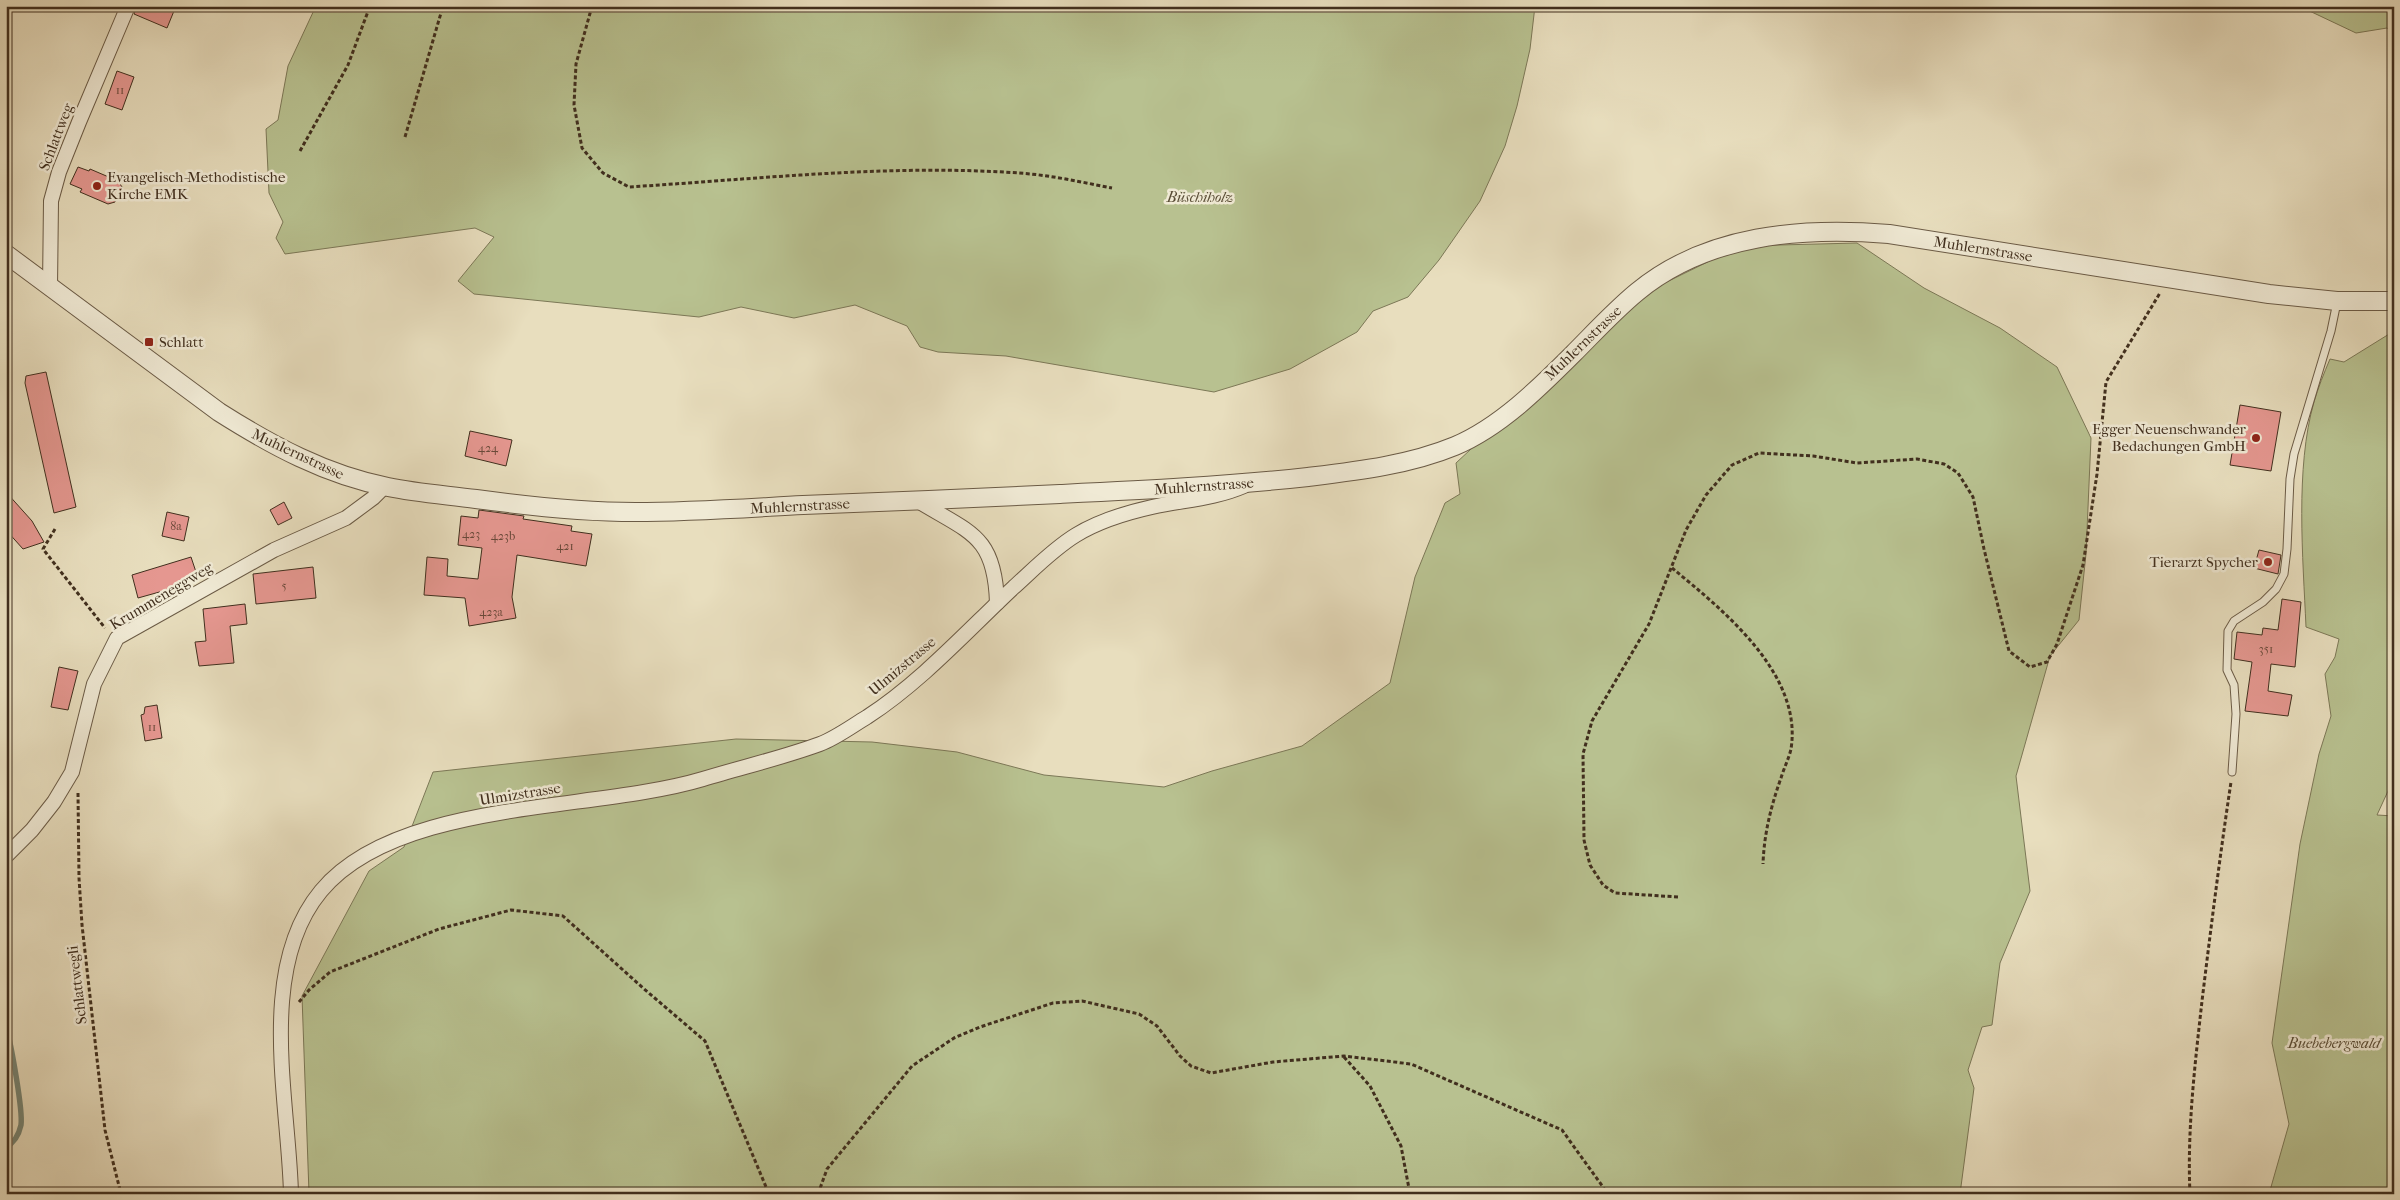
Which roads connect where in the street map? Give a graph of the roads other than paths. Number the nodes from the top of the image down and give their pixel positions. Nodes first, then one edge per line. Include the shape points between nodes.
1 (128, 6) edge
2 (6, 254) edge
3 (50, 287) junction
4 (2337, 301) junction
5 (2394, 301) edge
6 (1252, 483) junction
7 (384, 487) junction
8 (918, 501) junction
9 (997, 603) junction
10 (2232, 772) road end
11 (6, 856) edge
12 (291, 1194) edge

1 - 3 street, Schlattweg via 59,172 51,201
2 - 3 street, Muhlernstrasse
3 - 7 street, Muhlernstrasse via 181,385 250,431 314,464
4 - 5 street, Muhlernstrasse
4 - 6 street, Muhlernstrasse via 2269,294 1871,233 1806,232 1741,241 1682,264 1640,290 1552,375 1485,431 1472,438 1442,451 1402,462
4 - 10 lane via 2294,454 2284,574 2276,589 2234,621 2228,631 2227,670 2234,685 2236,714
6 - 8 street, Muhlernstrasse
6 - 9 street, Ulmizstrasse via 1188,503 1155,506 1102,522 1073,537
7 - 8 street, Muhlernstrasse via 554,508 634,512
7 - 11 street, Krummeneggweg via 346,518 274,550 117,638 94,684 72,772 54,802
8 - 9 street via 972,533 984,546 996,577
9 - 12 street, Ulmizstrasse via 869,716 823,743 651,792 476,817 399,838 364,854 349,865 322,890 302,920 290,954 281,1033

